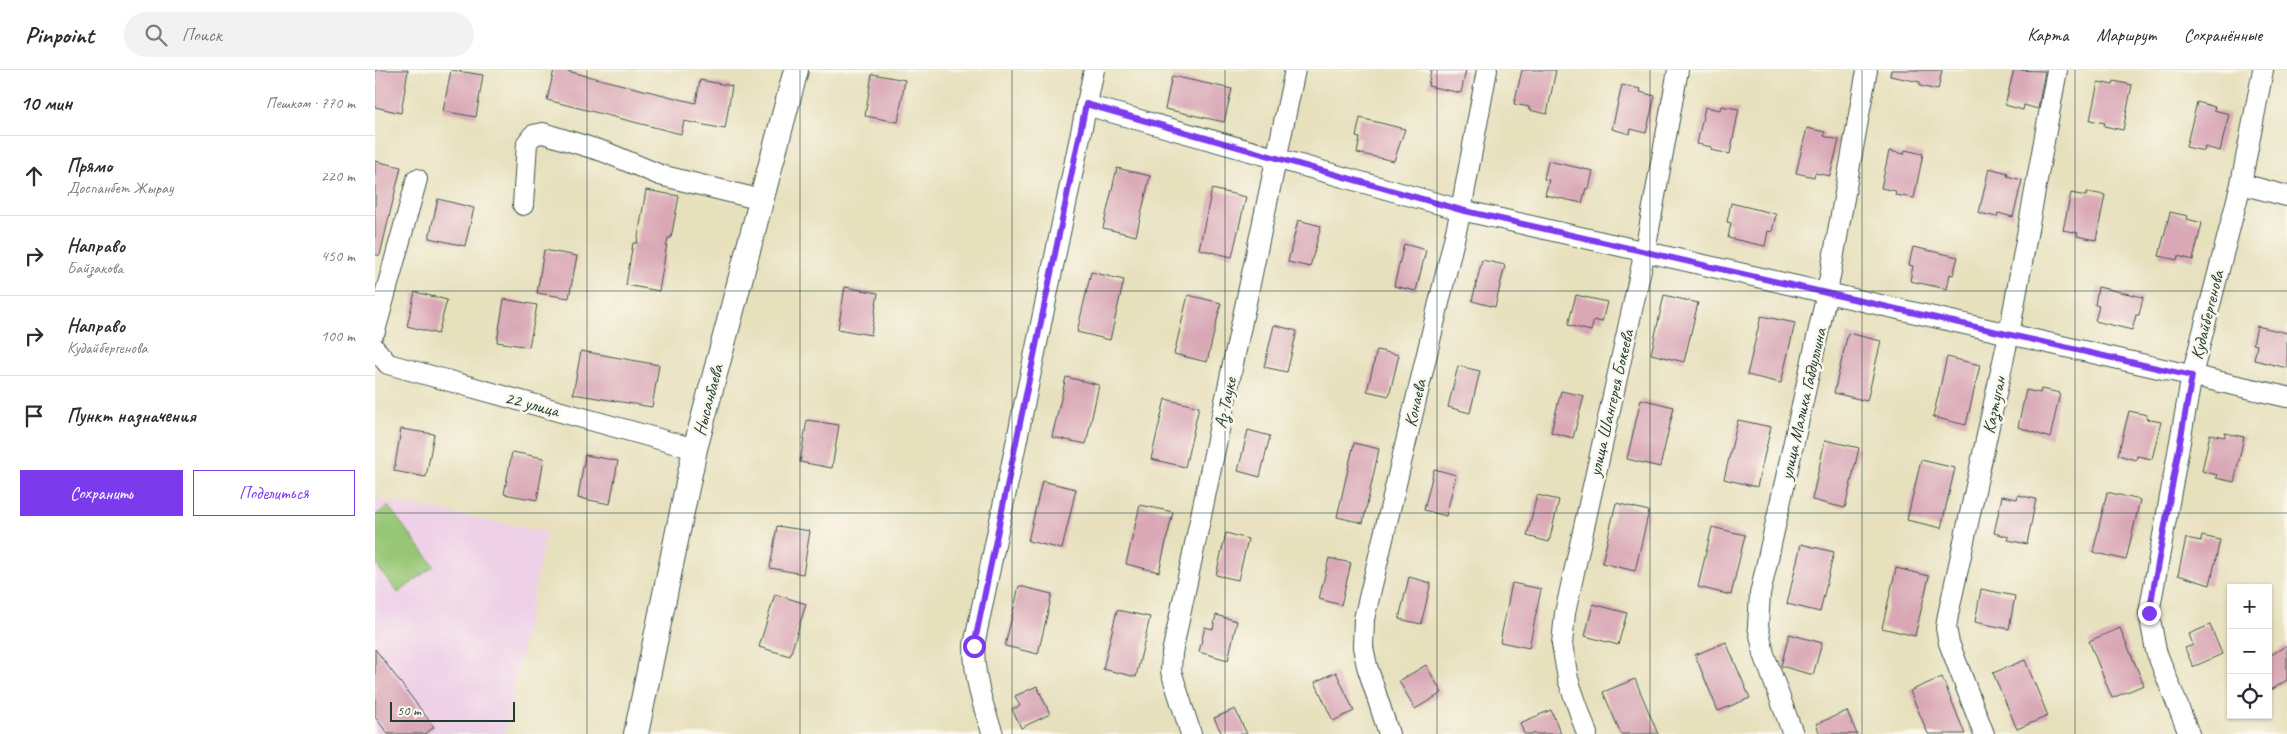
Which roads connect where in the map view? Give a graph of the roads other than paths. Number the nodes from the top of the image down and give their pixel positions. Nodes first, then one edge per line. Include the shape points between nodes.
1 (796, 70) edge
2 (1094, 70) edge
3 (1295, 70) edge
4 (1487, 70) edge
5 (1679, 70) edge
6 (1867, 70) edge
7 (2057, 70) edge
8 (2263, 70) edge
9 (1086, 104) junction
10 (1277, 156) junction
11 (417, 179) dead end
12 (2241, 184) junction
13 (2287, 196) edge
14 (762, 200) junction
15 (523, 205) dead end
16 (1461, 210) junction
17 (1645, 251) junction
18 (1827, 293) junction
19 (375, 331) edge
20 (2009, 334) junction
21 (375, 349) edge
22 (2192, 376) junction
23 (2287, 397) edge
24 (695, 449) junction
25 (636, 734) edge
26 (993, 734) edge
27 (1191, 734) edge
28 (1389, 734) edge
29 (1587, 734) edge
30 (1793, 734) edge
31 (1984, 734) edge
32 (2189, 734) edge

1 - 14 street, Нысанбаева
2 - 9 street
3 - 10 street, Аз Тауке
4 - 16 street, Конаева
5 - 17 street, улица Шангерея Бокеева
6 - 18 street, улица Малика Габдуллина
7 - 20 street, Казтуган
8 - 12 street, Кудайбергенова
9 - 10 street
9 - 26 street via 974,646 979,695
10 - 16 street
10 - 27 street, Аз Тауке via 1172,653 1173,679
11 - 19 street
12 - 13 street
12 - 22 street, Кудайбергенова
14 - 15 street via 660,176 605,152 543,133 533,135 527,143
14 - 24 street, Нысанбаева
16 - 17 street
16 - 28 street, Конаева via 1364,619 1363,647 1367,666
17 - 18 street
17 - 29 street, улица Шангерея Бокеева via 1565,613 1562,644 1567,678
18 - 20 street
18 - 30 street, улица Малика Габдуллина via 1760,602 1758,626 1764,654
20 - 22 street
20 - 31 street, Казтуган via 1946,628 1949,644
21 - 24 street, 22 улица via 387,364
22 - 23 street
22 - 32 street, Кудайбергенова via 2149,613 2155,651
24 - 25 street, Нысанбаева

